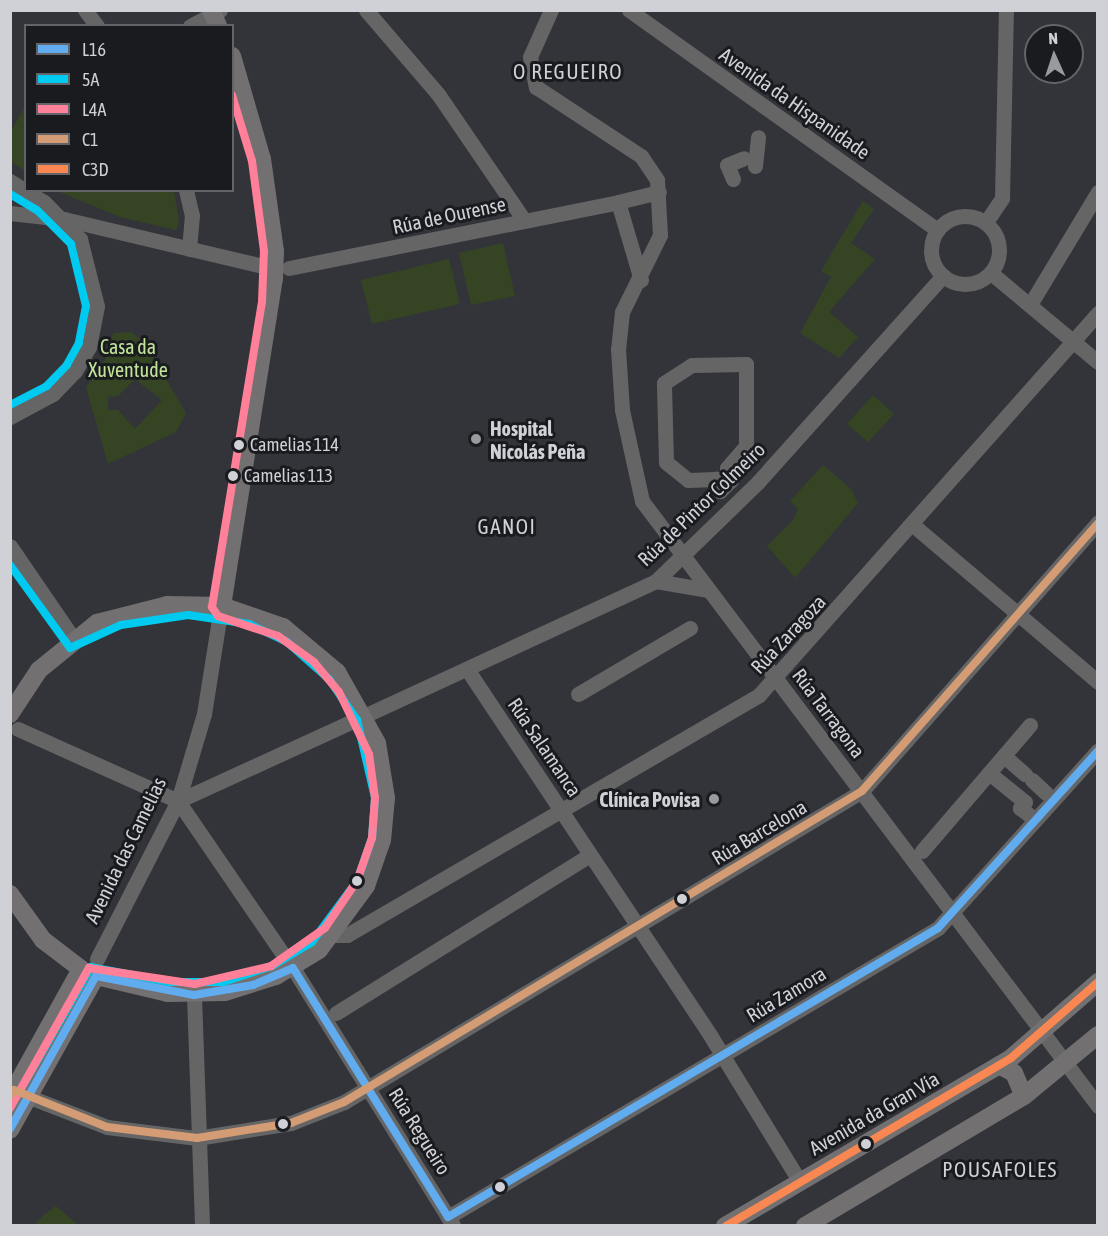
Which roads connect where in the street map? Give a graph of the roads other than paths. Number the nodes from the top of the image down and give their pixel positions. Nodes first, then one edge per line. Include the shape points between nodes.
1 (85, 10) edge
2 (366, 10) edge
3 (551, 10) edge
4 (629, 10) edge
5 (1006, 10) edge
6 (215, 15) edge
7 (96, 24) edge
8 (195, 24) edge
9 (234, 63) edge
10 (758, 137) dead end
11 (733, 179) dead end
12 (10, 181) edge
13 (24, 191) edge
14 (25, 192) edge
15 (186, 192) edge
16 (659, 192) junction
17 (1098, 192) edge
18 (618, 202) junction
19 (10, 213) edge
20 (63, 219) junction
21 (524, 220) junction
22 (986, 222) junction
23 (937, 230) junction
24 (189, 249) junction
25 (258, 265) dead end
26 (991, 273) junction
27 (281, 274) junction
28 (944, 276) junction
29 (640, 280) junction
30 (1030, 303) junction
31 (1098, 313) edge
32 (1072, 339) junction
33 (1098, 362) edge
34 (675, 372) joint
35 (10, 417) edge
36 (1098, 522) edge
37 (913, 525) junction
38 (10, 546) edge
39 (682, 557) junction
40 (656, 581) junction
41 (708, 590) junction
42 (220, 613) junction
43 (1018, 615) junction
44 (690, 628) dead end
45 (73, 638) junction
46 (467, 669) junction
47 (777, 680) junction
48 (1098, 682) edge
49 (578, 694) dead end
50 (360, 718) junction
51 (14, 721) edge
52 (1030, 724) dead end
53 (1098, 750) edge
54 (1004, 756) junction
55 (989, 773) junction
56 (862, 791) junction
57 (1046, 793) dead end
58 (178, 801) junction
59 (562, 810) junction
60 (1028, 814) dead end
61 (922, 851) dead end
62 (585, 858) dead end
63 (11, 895) edge
64 (955, 915) junction
65 (639, 927) junction
66 (333, 934) junction
67 (289, 963) junction
68 (91, 968) junction
69 (1098, 981) edge
70 (194, 995) junction
71 (336, 1013) dead end
72 (1043, 1035) junction
73 (1098, 1035) edge
74 (723, 1055) junction
75 (999, 1065) junction
76 (1065, 1065) junction
77 (368, 1087) junction
78 (16, 1093) edge
79 (1024, 1096) junction
80 (1098, 1106) edge
81 (10, 1130) edge
82 (197, 1138) junction
83 (800, 1182) junction
84 (450, 1221) edge
85 (202, 1226) edge
86 (726, 1226) edge
87 (805, 1226) edge

1 - 7 street
2 - 21 street via 438,94
3 - 16 street, Rúa Tarragona via 530,57 536,87 649,162
4 - 23 street, Avenida da Hispanidade
5 - 22 street via 1002,198
6 - 8 street
9 - 27 main road, Avenida das Camelias, bridge via 262,159
10 - 11 street via 746,159 727,165
12 - 13 street
14 - 20 street
15 - 24 street via 192,214
16 - 18 street, Rúa de Ourense
16 - 29 street, Rúa Tarragona via 662,222
17 - 30 street
18 - 21 street, Rúa de Ourense
18 - 29 street
19 - 20 street
20 - 24 street
20 - 35 street via 80,239 94,281 93,335 65,383
21 - 27 street, Rúa de Ourense
22 - 23 street via 960,216
22 - 26 street via 999,252
23 - 28 street via 932,260
24 - 25 street
26 - 28 street via 973,283
26 - 30 street
27 - 42 main road, Avenida das Camelias
28 - 39 street, Rúa de Pintor Colmeiro via 834,400
29 - 39 street, Rúa Tarragona via 619,326 622,410 638,492
30 - 32 street
31 - 32 street, Rúa Zaragoza
32 - 33 street
32 - 37 street, Rúa Zaragoza
34 - 34 street via 692,365 746,364 746,446 727,468 731,480 720,491 716,479 688,480 666,462 664,383
36 - 43 street, Rúa Barcelona
37 - 43 street
37 - 47 street, Rúa Zaragoza
38 - 45 street
39 - 40 street, Rúa de Pintor Colmeiro
39 - 41 street, Rúa Tarragona
40 - 41 street
40 - 46 street, Rúa de Pintor Colmeiro
41 - 47 street, Rúa Tarragona
42 - 45 main road via 142,609 97,623
42 - 50 main road via 273,621 309,645
42 - 58 street, Avenida das Camelias via 204,714
43 - 48 street
43 - 56 street, Rúa Barcelona
44 - 49 street
45 - 51 main road via 39,670
46 - 50 street, Rúa de Pintor Colmeiro
46 - 59 street, Rúa Salamanca
47 - 56 street, Rúa Tarragona
47 - 59 street, Rúa Zaragoza
50 - 58 street, Rúa de Pintor Colmeiro
50 - 66 main road via 384,770 382,840 366,886
51 - 58 street
52 - 54 street
53 - 64 street, Rúa Zamora via 965,897
54 - 55 street
54 - 57 street
55 - 60 street via 1025,802 1020,808
55 - 61 street
56 - 64 street, Rúa Tarragona
56 - 65 street, Rúa Barcelona
58 - 67 street, Rúa Regueiro
58 - 68 street, Avenida das Camelias
59 - 65 street, Rúa Salamanca
59 - 66 street, Rúa Zaragoza via 347,935
62 - 71 street
63 - 68 main road via 43,939
64 - 72 street, Rúa Tarragona
64 - 74 street, Rúa Zamora
65 - 74 street, Rúa Salamanca
65 - 77 street, Rúa Barcelona
66 - 67 main road
67 - 70 main road via 253,985
67 - 77 street, Rúa Regueiro
68 - 70 main road
68 - 78 main road, Avenida das Camelias
69 - 72 main road, Avenida da Gran Vía
70 - 82 street
72 - 75 main road, Avenida da Gran Vía
72 - 76 street
73 - 76 main road
74 - 83 street, Rúa Salamanca
74 - 84 street, Rúa Zamora
75 - 79 main road via 1014,1073
75 - 83 main road, Avenida da Gran Vía
76 - 79 main road
76 - 80 street
77 - 82 street, Rúa Barcelona via 291,1124
77 - 84 street, Rúa Regueiro
78 - 81 main road, Avenida das Camelias
78 - 82 street, Rúa Barcelona via 107,1127
79 - 87 main road
82 - 85 street
83 - 86 main road, Avenida da Gran Vía

